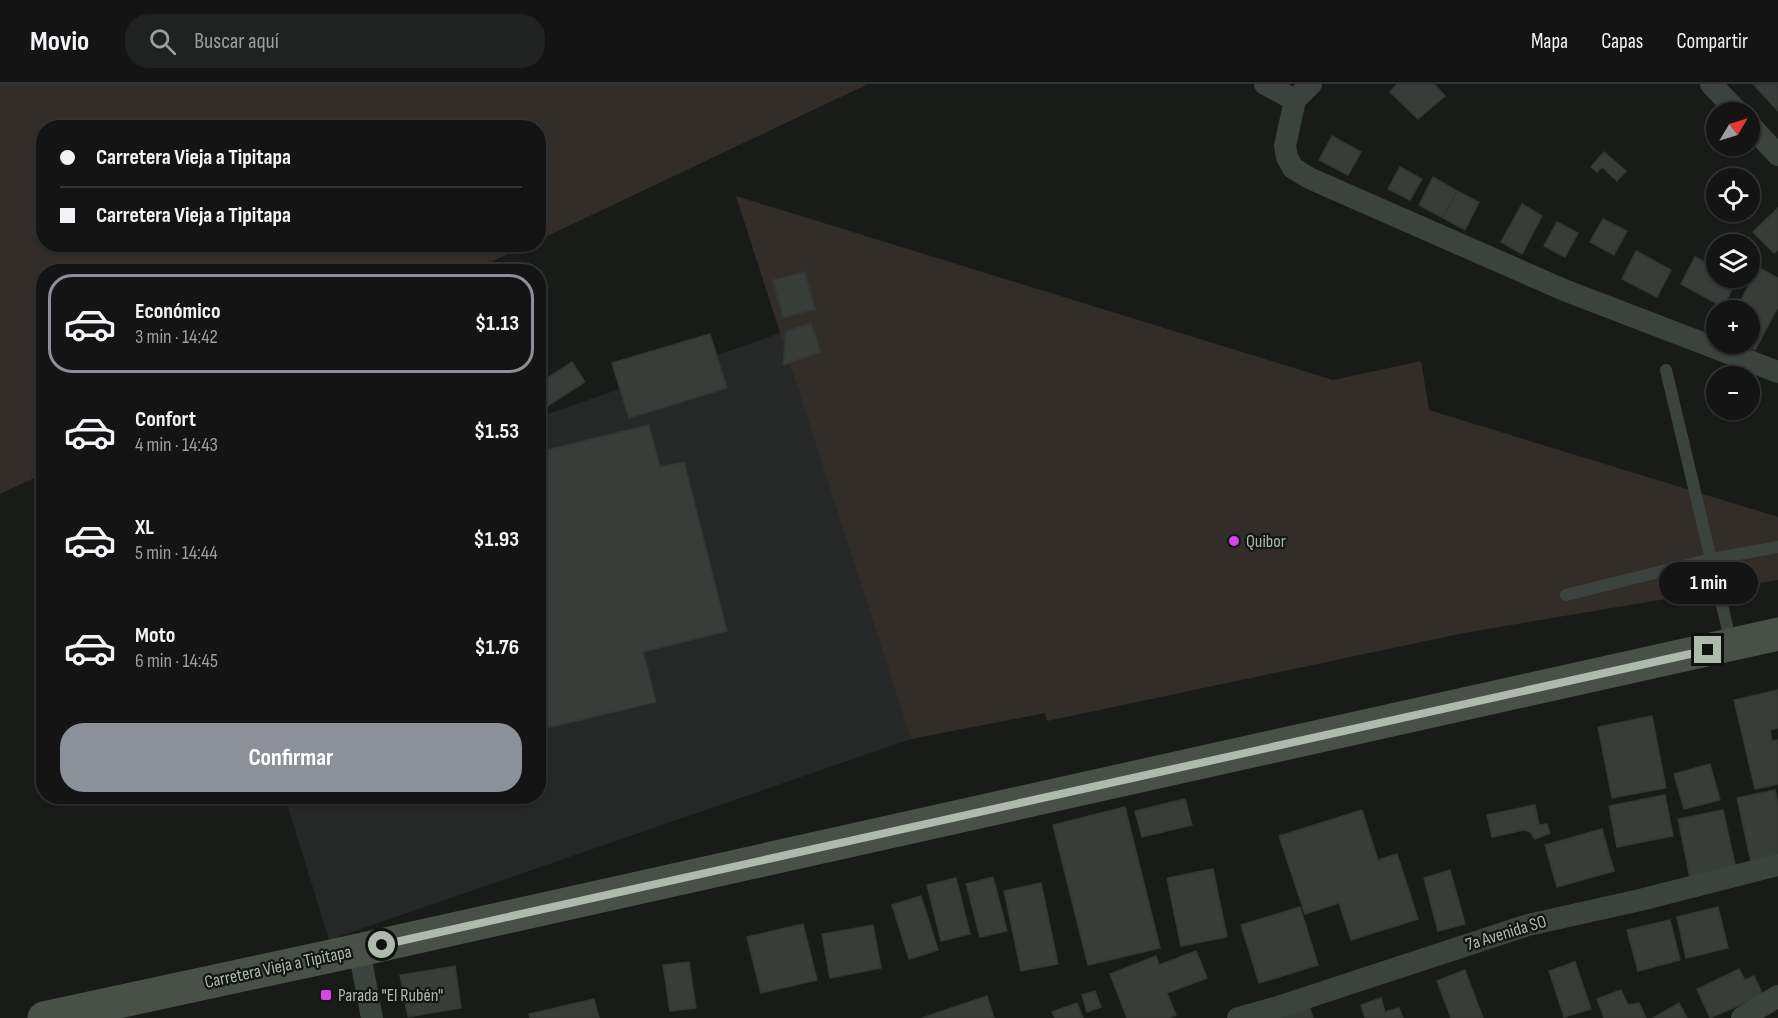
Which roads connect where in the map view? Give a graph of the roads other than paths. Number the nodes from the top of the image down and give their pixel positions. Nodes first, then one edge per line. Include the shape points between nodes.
1 (1265, 84) edge
2 (1311, 84) edge
3 (1711, 84) edge
4 (1295, 100) junction
5 (1728, 102) edge
6 (1760, 136) edge
7 (1778, 155) edge
8 (1666, 370) dead end
9 (1778, 372) edge
10 (1778, 547) edge
11 (1711, 559) junction
12 (1566, 595) dead end
13 (1778, 634) edge
14 (1731, 644) junction
15 (1778, 865) edge
16 (359, 950) junction
17 (1778, 996) edge
18 (44, 1018) edge
19 (372, 1018) edge
20 (1238, 1018) edge
21 (1742, 1018) edge

1 - 4 street
2 - 4 street
3 - 5 street
4 - 9 street via 1285,146 1293,168 1309,178 1564,290
6 - 7 street
8 - 11 lane
10 - 11 lane
11 - 12 lane
11 - 14 lane
13 - 14 main road, Carretera Vieja a Tipitapa
14 - 16 main road, Carretera Vieja a Tipitapa
15 - 20 street, 7a Avenida SO via 1528,925
16 - 18 main road, Carretera Vieja a Tipitapa
16 - 19 street
17 - 21 street

